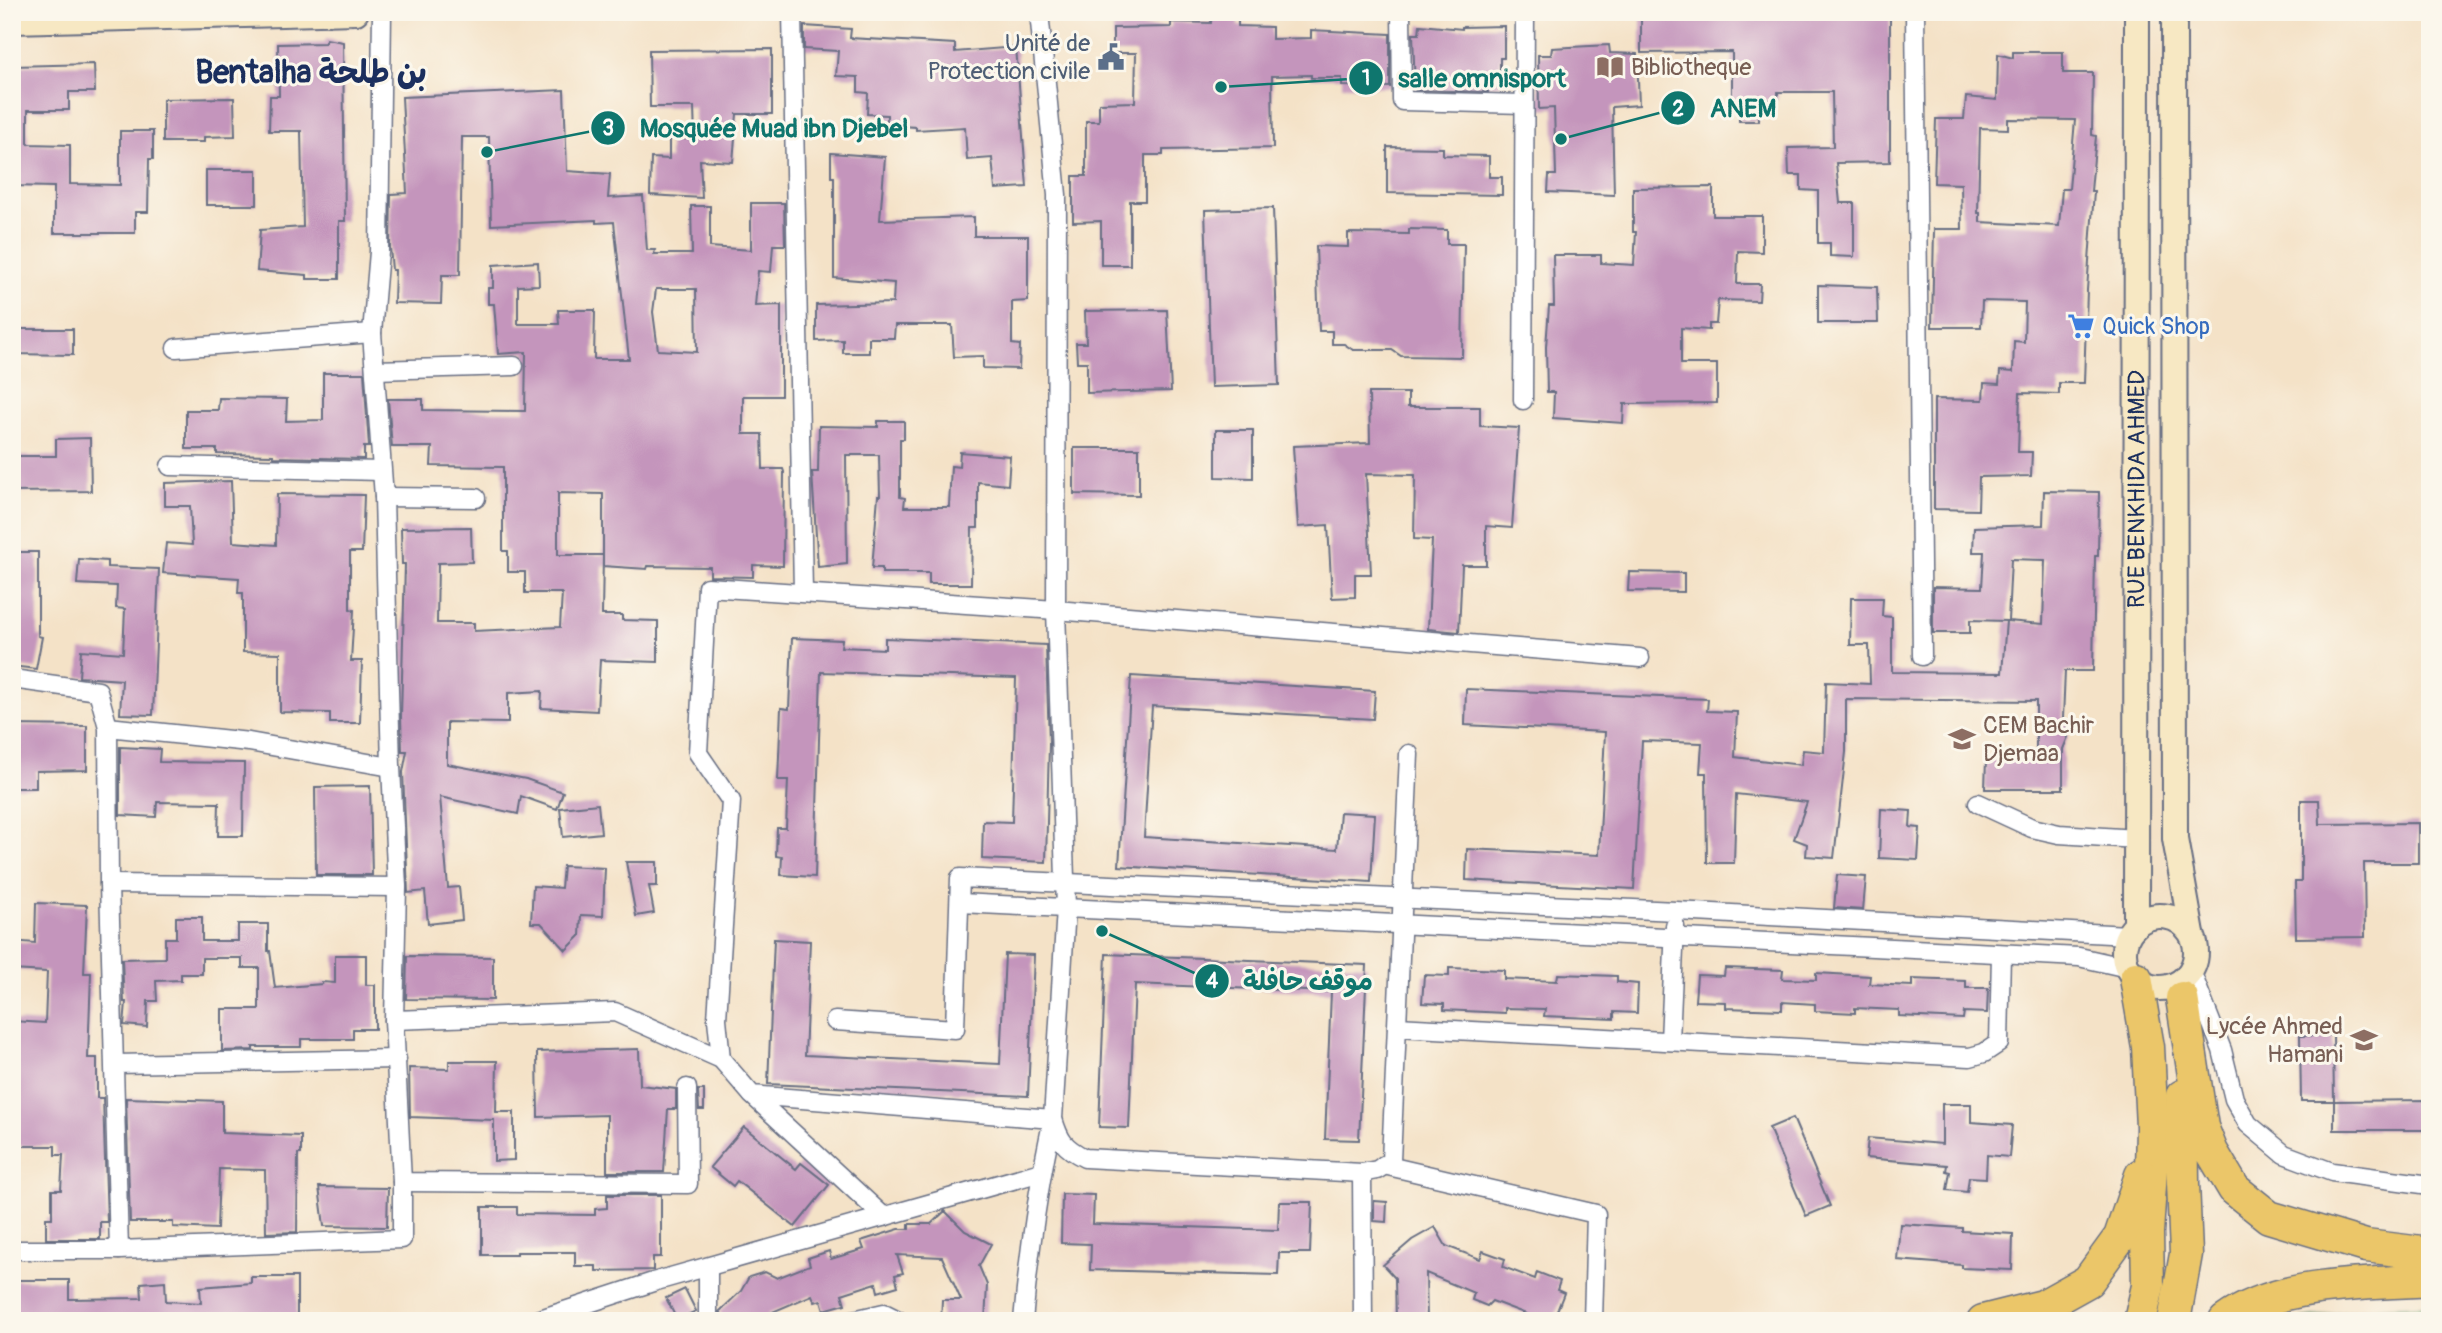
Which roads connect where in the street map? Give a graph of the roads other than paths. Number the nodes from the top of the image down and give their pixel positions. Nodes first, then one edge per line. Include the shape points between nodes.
1 (356, 12) edge
2 (382, 12) edge
3 (792, 12) edge
4 (1039, 12) edge
5 (1401, 12) edge
6 (1525, 12) edge
7 (1915, 12) edge
8 (2137, 12) edge
9 (2174, 12) edge
10 (168, 14) edge
11 (12, 21) edge
12 (1524, 104) junction
13 (372, 333) junction
14 (176, 348) dead end
15 (514, 366) dead end
16 (375, 370) junction
17 (1523, 400) dead end
18 (170, 466) dead end
19 (381, 471) junction
20 (384, 497) junction
21 (476, 498) dead end
22 (803, 592) junction
23 (1056, 610) junction
24 (1922, 656) dead end
25 (1640, 658) dead end
26 (12, 679) edge
27 (108, 727) junction
28 (1409, 754) dead end
29 (391, 767) junction
30 (1978, 803) dead end
31 (2136, 839) junction
32 (1066, 883) junction
33 (109, 884) junction
34 (397, 887) junction
35 (1401, 898) junction
36 (960, 903) junction
37 (1066, 908) junction
38 (1676, 911) junction
39 (1401, 924) junction
40 (2132, 930) junction
41 (2192, 934) junction
42 (1673, 937) junction
43 (2001, 954) junction
44 (2132, 973) junction
45 (2185, 983) junction
46 (394, 1020) junction
47 (835, 1021) dead end
48 (1397, 1027) junction
49 (1670, 1041) junction
50 (397, 1059) junction
51 (721, 1059) junction
52 (115, 1064) junction
53 (687, 1088) dead end
54 (752, 1095) junction
55 (1053, 1119) junction
56 (2151, 1148) junction
57 (1384, 1165) junction
58 (1041, 1172) junction
59 (1362, 1174) junction
60 (402, 1182) junction
61 (2430, 1185) edge
62 (884, 1217) junction
63 (14, 1250) dead end
64 (120, 1250) junction
65 (2430, 1254) edge
66 (708, 1267) junction
67 (2430, 1280) edge
68 (534, 1321) edge
69 (708, 1321) edge
70 (849, 1321) edge
71 (900, 1321) edge
72 (1023, 1321) edge
73 (1363, 1321) edge
74 (1594, 1321) edge
75 (1983, 1321) edge
76 (2140, 1321) edge
77 (2174, 1321) edge
78 (2225, 1321) edge

1 - 10 main road
2 - 13 street via 379,252
3 - 22 street
4 - 23 street via 1057,195
5 - 12 street via 1402,101
6 - 12 street
7 - 24 street
8 - 31 main road, RUE BENKHIDA AHMED
9 - 41 main road via 2175,839
10 - 11 main road
12 - 17 street
13 - 14 street
13 - 16 street
15 - 16 street
16 - 19 street
18 - 19 street
19 - 20 street
20 - 21 street
20 - 29 street
22 - 23 street
22 - 51 street via 707,587 698,753 731,802 717,1019
23 - 25 street
23 - 32 street
26 - 27 street via 98,691
27 - 29 street via 249,742
27 - 33 street
28 - 35 street
29 - 34 street
30 - 31 street via 2032,828
31 - 40 main road, RUE BENKHIDA AHMED
32 - 35 street
32 - 36 street via 960,878
32 - 37 street
33 - 34 street
33 - 52 street
34 - 46 street
35 - 38 street
35 - 39 street
36 - 37 street
36 - 47 street via 955,1029
37 - 39 street
37 - 55 street
38 - 40 street
38 - 42 street
39 - 42 street
39 - 48 street
40 - 41 main road via 2147,918 2161,915 2184,924
40 - 44 main road via 2124,947
41 - 45 main road via 2196,959
42 - 43 street
42 - 49 street
43 - 44 street via 2079,957
43 - 49 street via 1998,1043 1970,1057
44 - 45 main road via 2158,988
44 - 56 highway via 2148,1047
45 - 61 street via 2222,1049 2234,1099 2248,1124 2284,1154 2332,1172
45 - 65 highway via 2202,1127 2234,1189 2269,1217 2366,1246
45 - 77 highway via 2179,1028 2186,1254
46 - 50 street
46 - 51 street via 615,1012
48 - 49 street
48 - 57 street via 1391,1161
50 - 52 street
50 - 60 street
51 - 54 street
52 - 64 street
53 - 60 street via 688,1184
54 - 55 street
54 - 62 street
55 - 58 street
55 - 59 street via 1058,1138 1085,1158
56 - 75 highway via 2120,1237 2088,1281 2043,1306
56 - 76 highway via 2148,1286
57 - 59 street
57 - 74 street via 1596,1214
58 - 62 street
58 - 72 street
59 - 73 street
60 - 64 street via 402,1239
62 - 66 street
63 - 64 street
66 - 68 street
66 - 69 street
67 - 78 highway via 2273,1296
70 - 71 street via 884,1313

